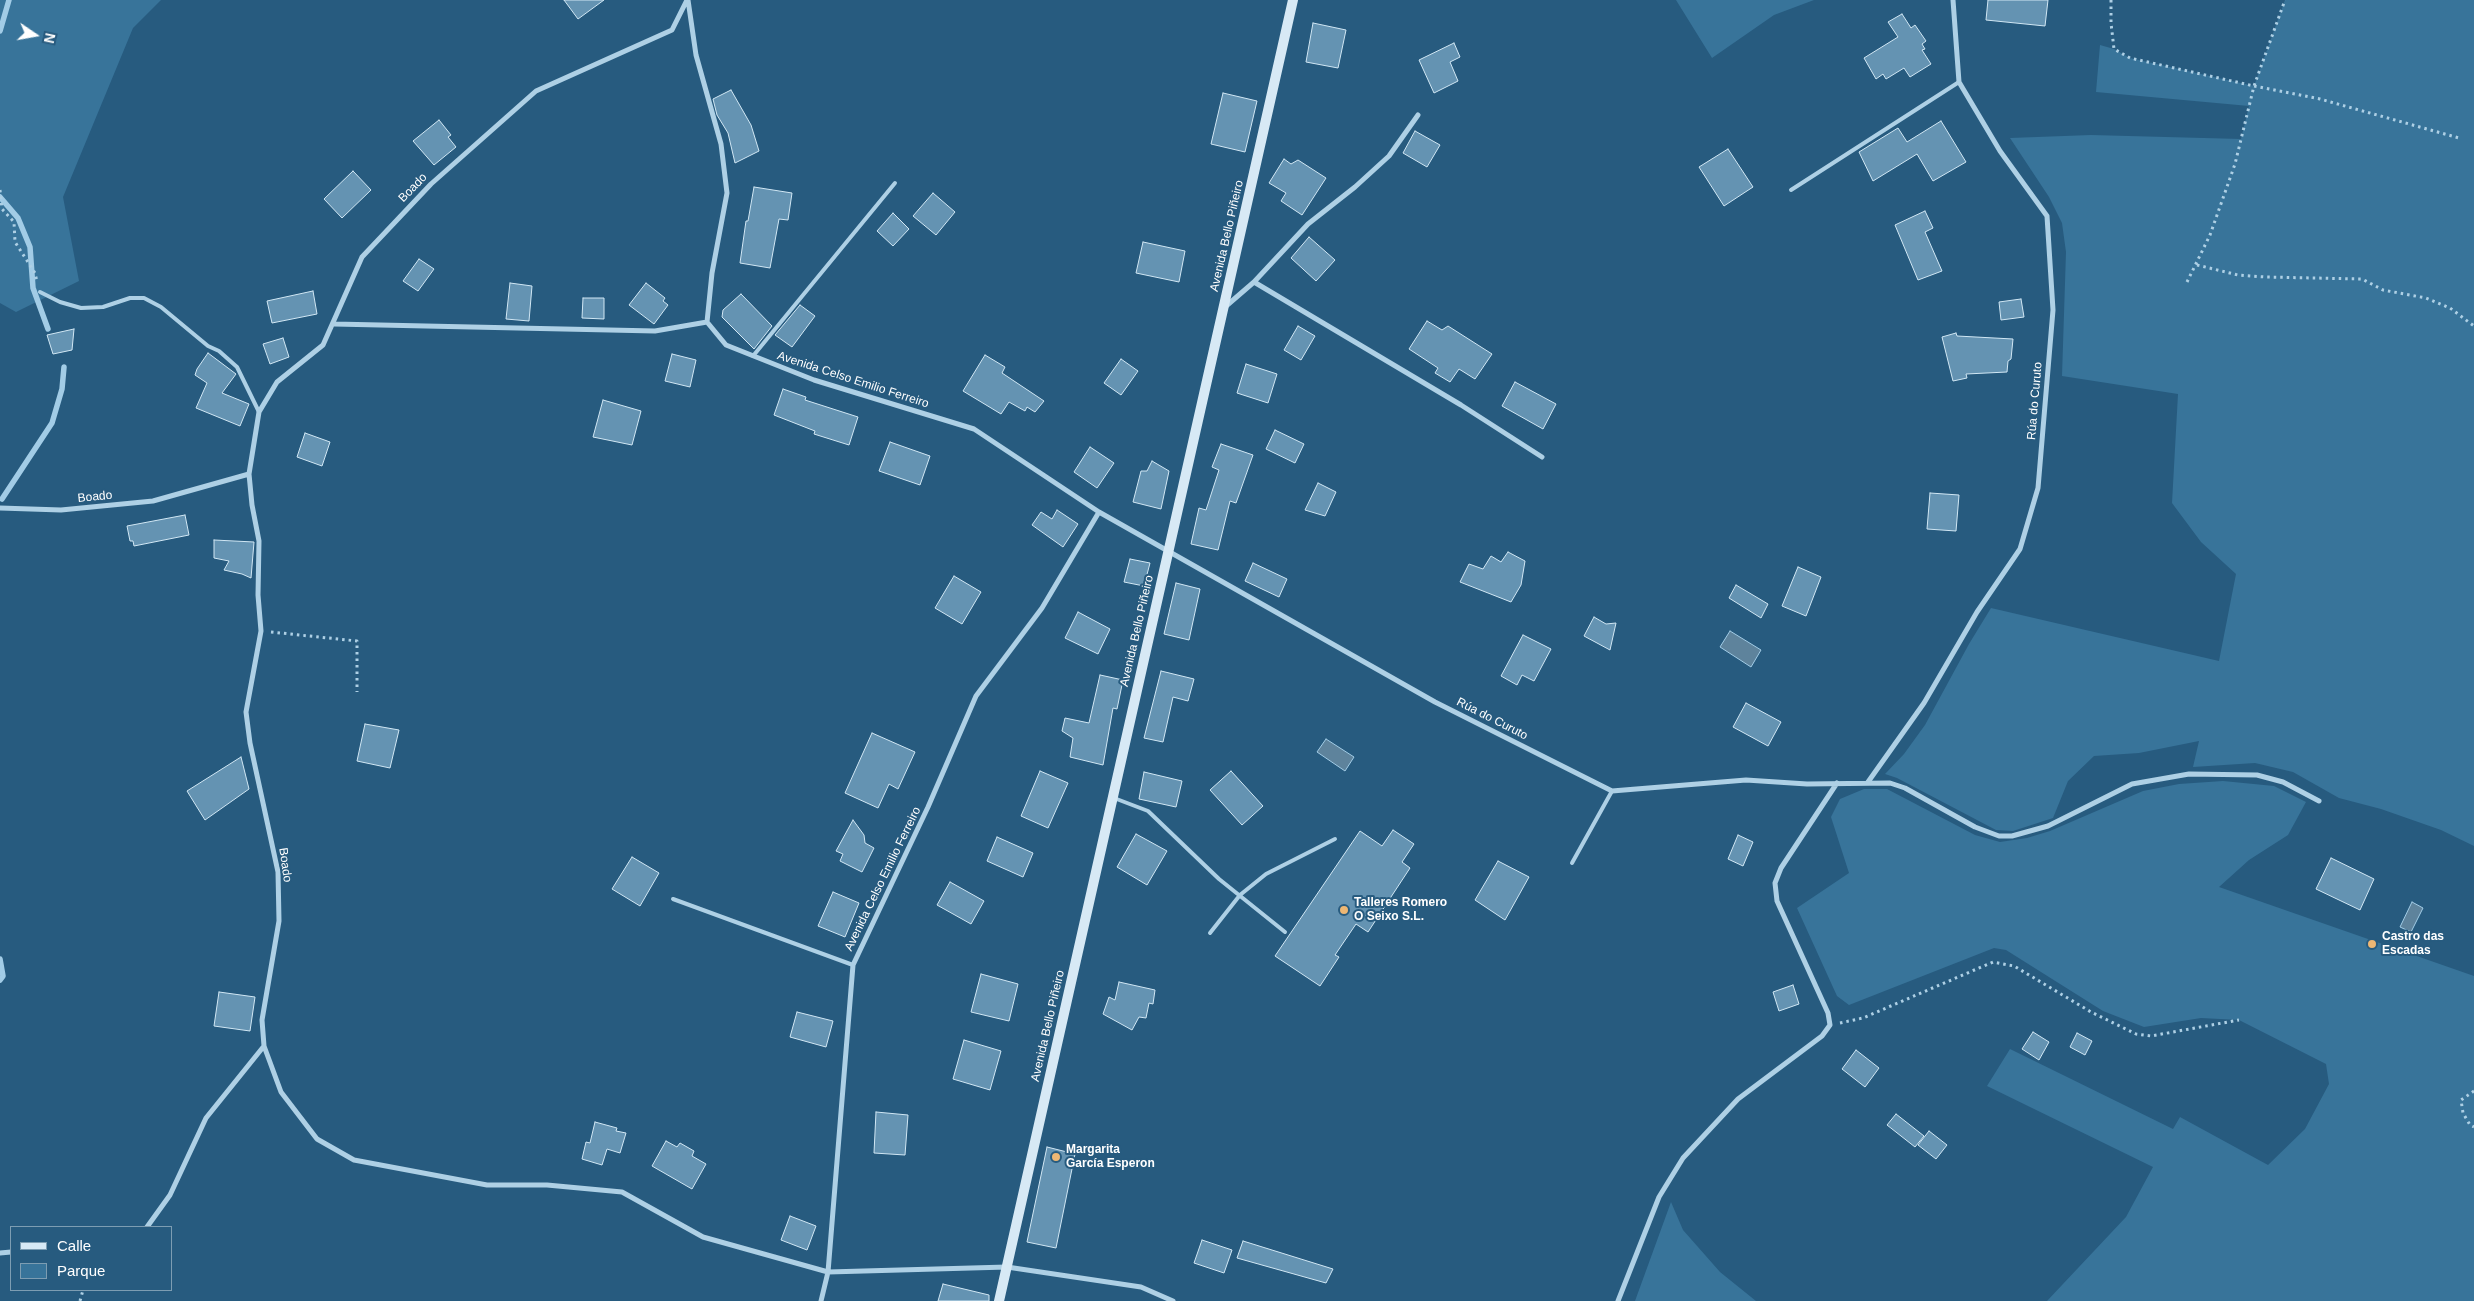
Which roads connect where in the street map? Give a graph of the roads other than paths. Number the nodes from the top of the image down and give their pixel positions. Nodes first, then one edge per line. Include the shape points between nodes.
1 (687, 0) edge
2 (1293, 0) edge
3 (1953, 0) edge
4 (1958, 82) junction
5 (1418, 116) dead end
6 (895, 184) dead end
7 (1791, 190) dead end
8 (1254, 282) junction
9 (40, 292) road end
10 (1223, 308) junction
11 (707, 322) junction
12 (334, 324) junction
13 (752, 356) junction
14 (258, 412) junction
15 (1542, 457) dead end
16 (249, 474) junction
17 (0, 508) edge
18 (1099, 512) junction
19 (1168, 550) junction
20 (1868, 782) junction
21 (1837, 783) junction
22 (1612, 791) junction
23 (1112, 797) junction
24 (2319, 800) dead end
25 (1336, 839) dead end
26 (1572, 863) dead end
27 (1240, 895) junction
28 (673, 899) dead end
29 (1285, 932) dead end
30 (1210, 933) dead end
31 (853, 965) junction
32 (264, 1046) junction
33 (148, 1226) edge
34 (1007, 1267) junction
35 (828, 1272) junction
36 (821, 1301) edge
37 (999, 1301) edge
38 (1173, 1301) edge
39 (1618, 1301) edge

1 - 11 street via 696,55 721,144 727,193 712,273
1 - 12 street, Boado via 672,30 536,91 431,184 362,257
2 - 10 street, Avenida Bello Piñeiro
3 - 4 street, Rúa do Curuto
4 - 7 lane
4 - 20 street, Rúa do Curuto via 2000,151 2047,216 2053,310 2038,488 2020,549 1977,612 1924,703
5 - 8 street via 1389,156 1308,224
6 - 13 lane
8 - 10 street
8 - 15 street
9 - 14 lane via 81,308 103,307 130,298 144,298 161,307 237,367
10 - 19 street, Avenida Bello Piñeiro
11 - 12 street via 654,331
11 - 13 street, Avenida Celso Emilio Ferreiro via 726,345
12 - 14 street, Boado via 323,345 277,382
13 - 18 street, Avenida Celso Emilio Ferreiro via 814,380 974,429
14 - 16 street, Boado
16 - 17 street, Boado via 153,501 61,510
16 - 32 street, Boado via 259,541 261,630 246,712 278,872 279,920 262,1020
18 - 19 street, Avenida Celso Emilio Ferreiro
18 - 31 street, Avenida Celso Emilio Ferreiro via 1042,608 976,696 928,807
19 - 22 street, Rúa do Curuto via 1435,702
19 - 23 street, Avenida Bello Piñeiro
20 - 21 street
20 - 24 street via 1890,783 1905,788 1975,828 1999,836 2012,836 2048,826 2132,784 2189,774 2257,775 2284,782
21 - 22 street via 1746,780
21 - 39 street via 1781,868 1775,883 1777,901 1828,1013 1830,1025 1822,1036 1738,1099 1683,1158 1659,1197
22 - 26 lane
23 - 27 lane via 1148,812
23 - 34 street, Avenida Bello Piñeiro
25 - 27 lane via 1266,874
27 - 29 lane
27 - 30 lane
28 - 31 lane
31 - 35 street, Avenida Celso Emilio Ferreiro
32 - 33 street via 206,1118 170,1196
32 - 35 street, Boado via 281,1092 317,1139 354,1160 487,1185 547,1185 622,1192 703,1237
34 - 35 street, Boado
34 - 37 street, Avenida Bello Piñeiro
34 - 38 street via 1141,1287
35 - 36 street, Avenida Celso Emilio Ferreiro

